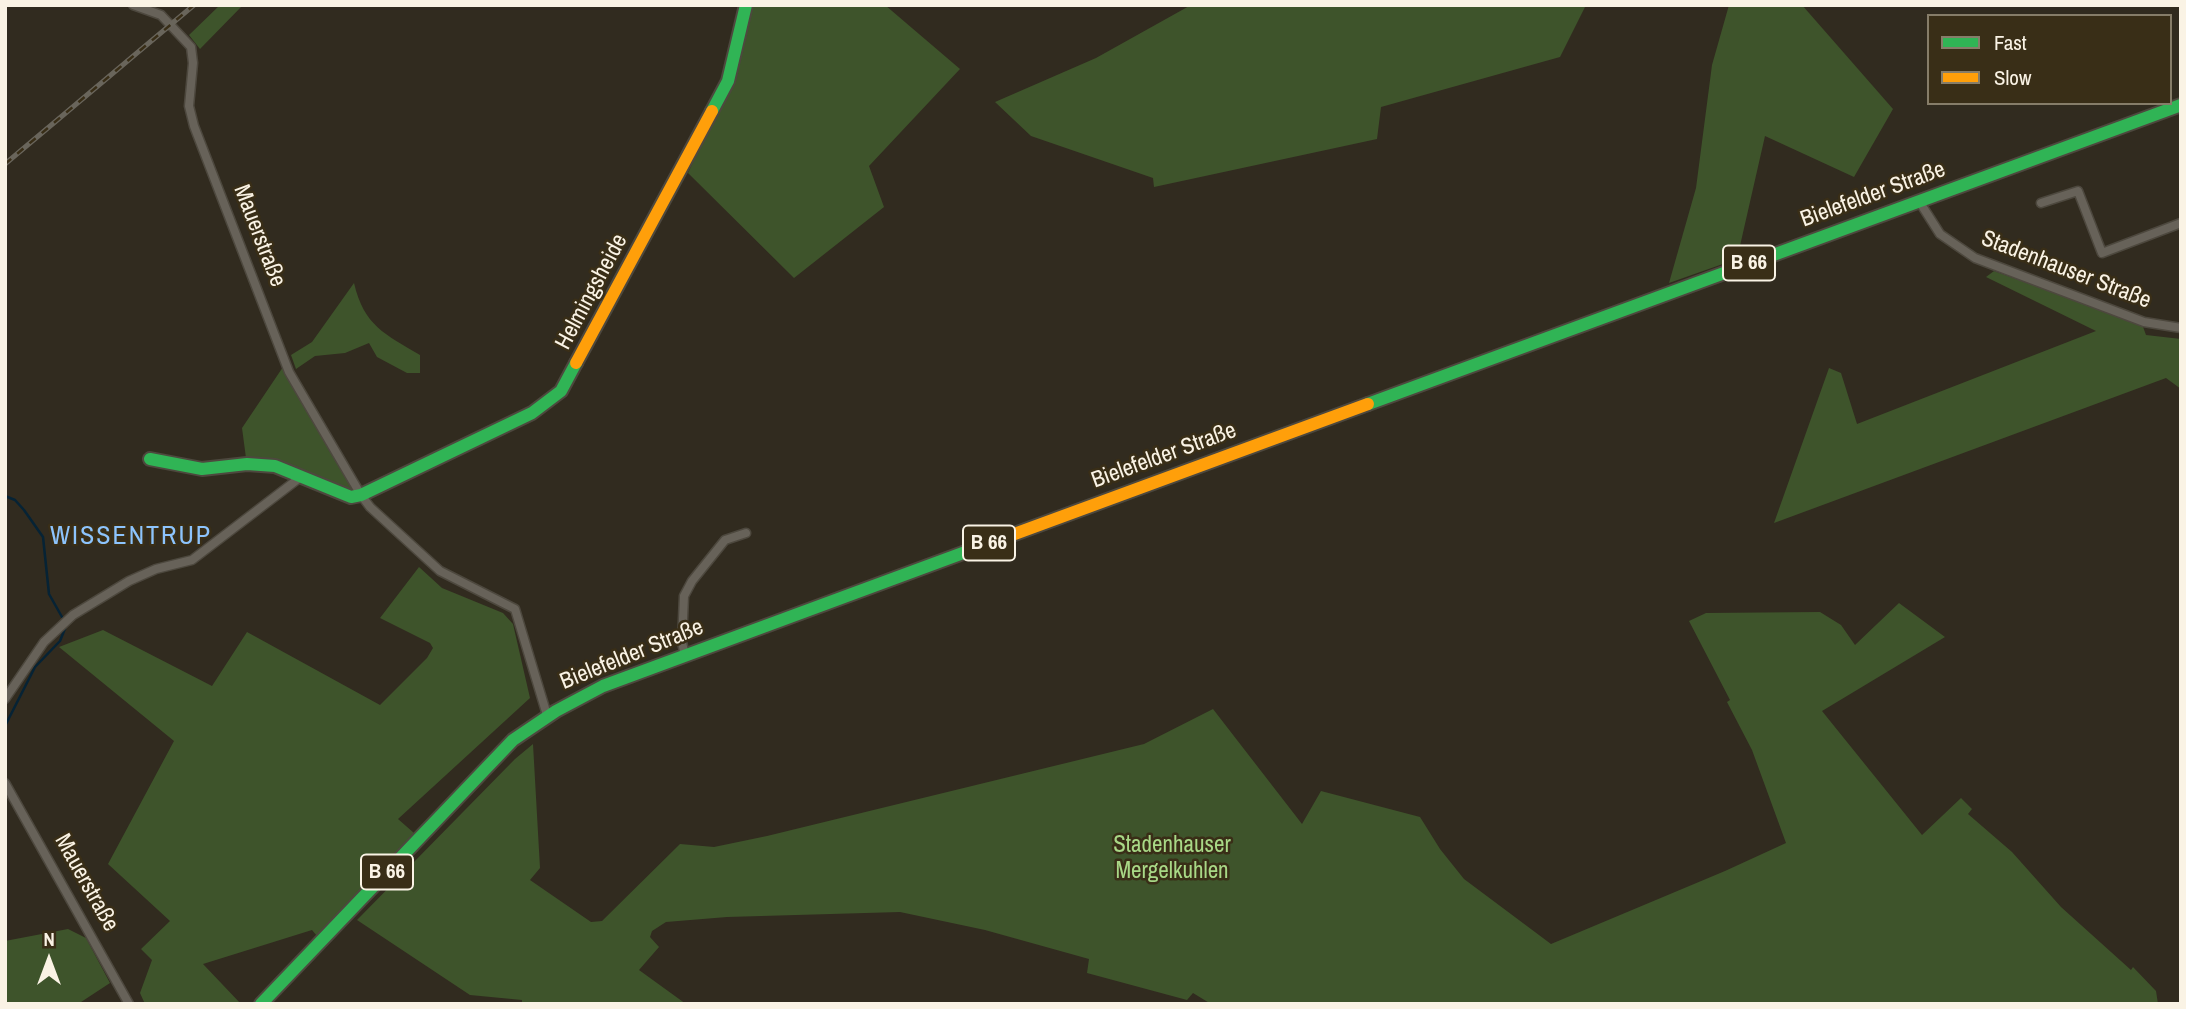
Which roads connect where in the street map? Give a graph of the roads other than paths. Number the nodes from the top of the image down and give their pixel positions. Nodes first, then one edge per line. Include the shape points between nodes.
1 (133, 5) edge
2 (746, 5) edge
3 (2181, 105) edge
4 (1919, 201) junction
5 (2041, 203) dead end
6 (2181, 223) edge
7 (2181, 328) edge
8 (150, 459) dead end
9 (302, 476) junction
10 (361, 495) junction
11 (746, 533) dead end
12 (685, 656) junction
13 (5, 699) edge
14 (547, 715) junction
15 (5, 783) edge
16 (130, 1004) edge
17 (261, 1004) edge

1 - 10 street, Mauerstraße via 161,15 191,47 189,106 199,139 289,372
2 - 10 main road, Helmingsheide via 728,81 561,391 532,413
3 - 4 main road, Bielefelder Straße / B 66
4 - 7 street, Stadenhauser Straße via 1940,234 1975,258 2144,322
4 - 12 main road, Bielefelder Straße / B 66
5 - 6 street via 2078,191 2102,253
8 - 9 main road via 202,469 275,466
9 - 10 main road via 351,497
9 - 13 street via 192,560 129,580 73,615 44,642
10 - 14 street, Mauerstraße via 440,571 515,609
11 - 12 street via 725,540 684,596
12 - 14 main road, Bielefelder Straße / B 66 via 603,686
14 - 17 main road, Bielefelder Straße / B 66 via 513,740
15 - 16 street, Mauerstraße

